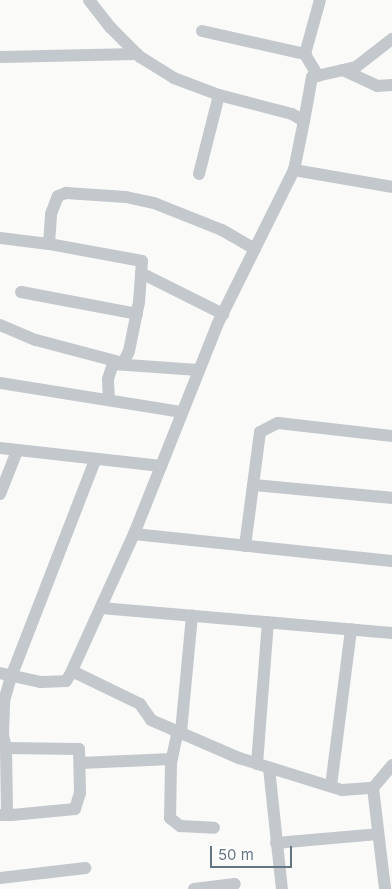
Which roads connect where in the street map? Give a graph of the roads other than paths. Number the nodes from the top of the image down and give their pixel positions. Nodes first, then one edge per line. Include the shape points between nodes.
1 (89, 0) edge
2 (320, 0) edge
3 (202, 31) dead end
4 (392, 39) edge
5 (137, 54) junction
6 (305, 54) junction
7 (0, 57) edge
8 (343, 70) junction
9 (318, 76) junction
10 (392, 85) edge
11 (219, 95) junction
12 (304, 121) junction
13 (294, 170) junction
14 (199, 174) dead end
15 (392, 187) edge
16 (0, 238) edge
17 (49, 244) junction
18 (255, 249) junction
19 (141, 273) junction
20 (21, 292) dead end
21 (137, 314) junction
22 (222, 314) junction
23 (0, 325) edge
24 (123, 363) junction
25 (198, 370) junction
26 (0, 383) edge
27 (109, 400) junction
28 (181, 412) junction
29 (392, 436) edge
30 (0, 448) edge
31 (17, 451) junction
32 (96, 460) junction
33 (161, 466) junction
34 (253, 485) junction
35 (0, 494) edge
36 (392, 498) edge
37 (134, 534) junction
38 (244, 546) junction
39 (392, 561) edge
40 (101, 608) junction
41 (192, 616) junction
42 (268, 622) junction
43 (351, 629) junction
44 (392, 633) edge
45 (72, 671) junction
46 (6, 675) edge
47 (179, 731) junction
48 (6, 748) junction
49 (172, 759) junction
50 (80, 763) junction
51 (392, 765) edge
52 (263, 766) junction
53 (331, 786) junction
54 (373, 788) junction
55 (4, 815) edge
56 (214, 828) dead end
57 (378, 834) junction
58 (276, 843) junction
59 (85, 868) dead end
60 (0, 878) edge
61 (235, 884) dead end
62 (194, 889) edge
63 (282, 889) edge
64 (385, 889) edge

1 - 5 street
2 - 6 street
3 - 6 street
4 - 8 street via 356,67
5 - 7 street
5 - 11 street via 174,78
6 - 9 street
8 - 9 street
8 - 10 street via 377,86
9 - 12 street via 312,77
11 - 12 street via 292,114
11 - 14 street
12 - 13 street
13 - 15 street
13 - 18 street
16 - 17 street
17 - 18 street via 51,214 58,196 66,193 126,197 154,203 222,230
17 - 19 street via 142,261
18 - 22 street
19 - 21 street
19 - 22 street
20 - 21 street
21 - 24 street
22 - 25 street
23 - 24 street via 36,340
24 - 25 street
24 - 27 street via 113,364 108,379
25 - 28 street
26 - 27 street
27 - 28 street
28 - 33 street
29 - 34 street via 278,423 260,432
30 - 31 street
31 - 32 street
31 - 35 street
32 - 33 street
32 - 46 street
33 - 37 street
34 - 36 street
34 - 38 street
37 - 38 street
37 - 40 street
38 - 39 street
40 - 41 street
40 - 45 street
41 - 42 street
41 - 47 street
42 - 43 street
42 - 52 street
43 - 44 street
43 - 53 street
45 - 46 street via 66,681 40,682
45 - 47 street via 140,704 151,720
46 - 48 street via 3,735
47 - 49 street
47 - 52 street
48 - 50 street via 79,749
48 - 55 street
49 - 50 street
49 - 56 street via 170,818 180,826
50 - 55 street via 80,792 75,809
51 - 54 street
52 - 53 street
52 - 58 street
53 - 54 street via 342,790
54 - 57 street
57 - 58 street
57 - 64 street
58 - 63 street
59 - 60 street
61 - 62 street

